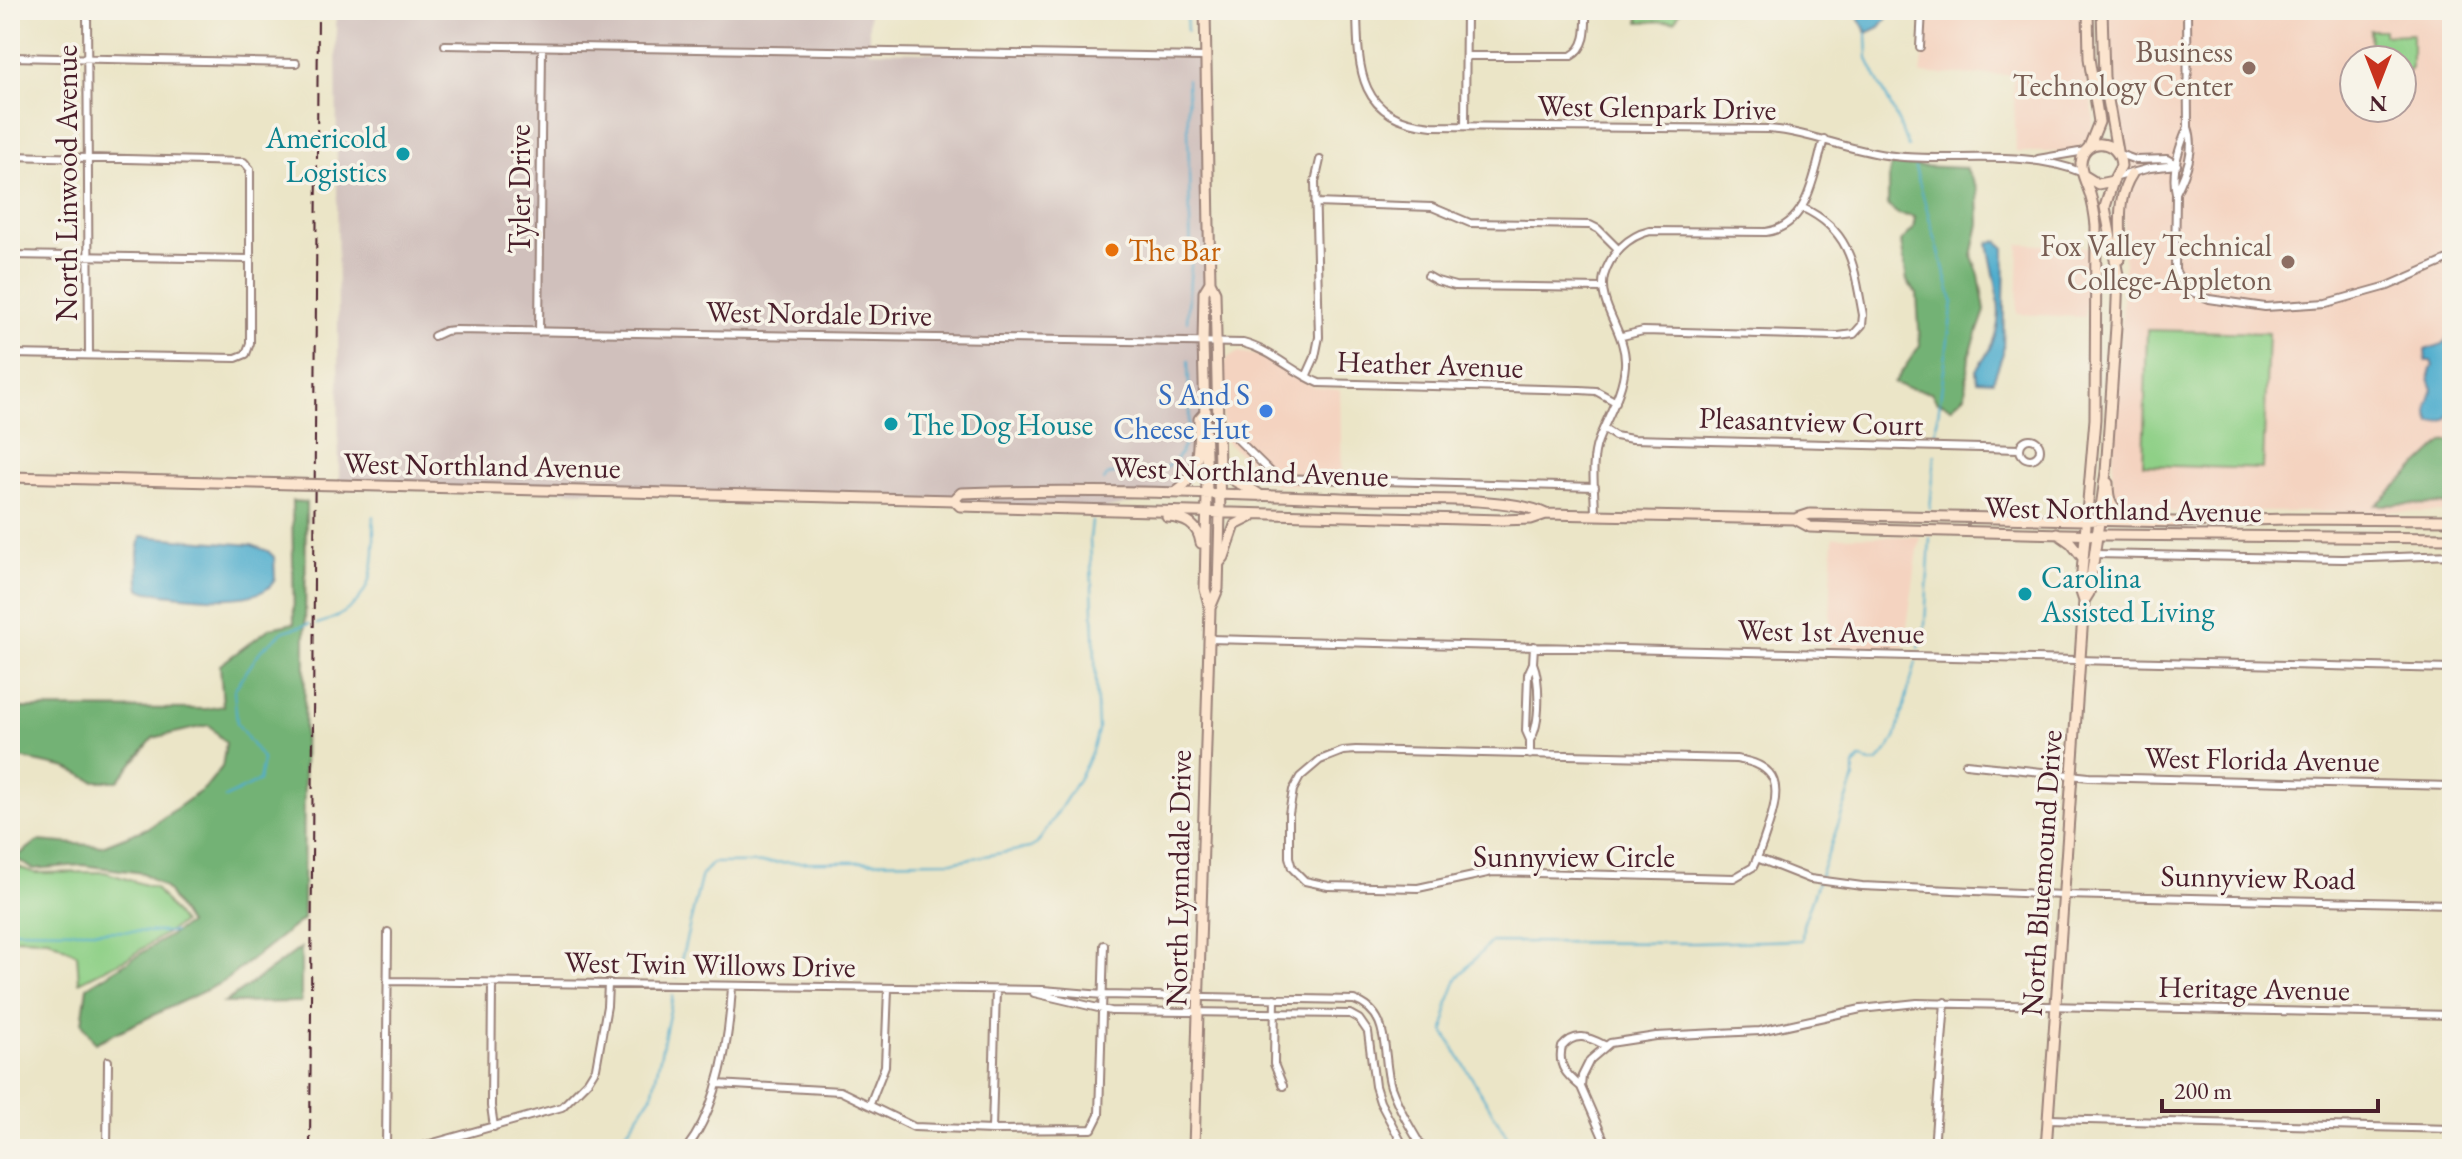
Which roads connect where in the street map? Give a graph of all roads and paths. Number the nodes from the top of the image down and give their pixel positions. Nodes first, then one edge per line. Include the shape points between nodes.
1 (87, 10) edge
2 (1205, 10) edge
3 (1357, 10) edge
4 (1466, 10) edge
5 (1586, 10) edge
6 (1922, 10) edge
7 (2088, 10) edge
8 (2102, 10) edge
9 (2187, 10) edge
10 (445, 45) dead end
11 (542, 47) junction
12 (1920, 47) dead end
13 (1466, 56) junction
14 (10, 57) edge
15 (1205, 57) junction
16 (88, 59) junction
17 (296, 63) dead end
18 (1465, 126) junction
19 (2188, 127) junction
20 (1824, 139) junction
21 (2087, 150) junction
22 (2118, 153) junction
23 (10, 156) edge
24 (88, 158) junction
25 (1320, 160) dead end
26 (2035, 160) junction
27 (2176, 165) junction
28 (2187, 167) junction
29 (2132, 174) junction
30 (2084, 175) junction
31 (2115, 179) junction
32 (2176, 193) junction
33 (1315, 203) junction
34 (1803, 208) junction
35 (1618, 249) junction
36 (10, 255) edge
37 (88, 256) junction
38 (2452, 258) edge
39 (250, 259) junction
40 (2118, 275) junction
41 (1428, 276) dead end
42 (1210, 282) junction
43 (1603, 288) junction
44 (539, 332) junction
45 (434, 336) dead end
46 (1622, 336) junction
47 (1203, 342) junction
48 (1217, 342) junction
49 (10, 354) edge
50 (89, 355) junction
51 (1306, 377) junction
52 (1616, 402) junction
53 (1206, 411) junction
54 (1604, 429) junction
55 (1220, 430) junction
56 (2020, 449) dead end
57 (1220, 461) junction
58 (2106, 472) junction
59 (10, 477) edge
60 (1286, 479) junction
61 (1595, 487) junction
62 (1174, 493) junction
63 (1207, 494) junction
64 (1221, 494) junction
65 (1261, 496) junction
66 (1286, 496) junction
67 (954, 500) junction
68 (1117, 509) junction
69 (1206, 512) junction
70 (1220, 513) junction
71 (1267, 514) junction
72 (1546, 514) junction
73 (1595, 515) junction
74 (1795, 519) junction
75 (2087, 520) junction
76 (2452, 520) edge
77 (2099, 521) junction
78 (2130, 521) junction
79 (2057, 533) junction
80 (2086, 534) junction
81 (2097, 535) junction
82 (2452, 538) edge
83 (1205, 550) junction
84 (2094, 554) junction
85 (2452, 555) edge
86 (2083, 559) junction
87 (1219, 563) junction
88 (2084, 601) junction
89 (1210, 608) junction
90 (1209, 639) junction
91 (1534, 646) junction
92 (2079, 659) junction
93 (2452, 669) edge
94 (1530, 755) junction
95 (1966, 764) dead end
96 (2071, 775) junction
97 (2452, 786) edge
98 (1757, 858) junction
99 (2064, 895) junction
100 (2452, 904) edge
101 (388, 932) dead end
102 (1104, 945) dead end
103 (388, 981) junction
104 (492, 983) junction
105 (608, 984) junction
106 (732, 987) junction
107 (888, 989) junction
108 (996, 990) junction
109 (1031, 992) junction
110 (1103, 995) junction
111 (1199, 998) junction
112 (1275, 998) junction
113 (1354, 1000) junction
114 (1945, 1002) junction
115 (2056, 1006) junction
116 (1103, 1010) junction
117 (1198, 1012) junction
118 (1275, 1012) junction
119 (1350, 1014) junction
120 (2452, 1015) edge
121 (1604, 1045) junction
122 (108, 1061) dead end
123 (717, 1084) junction
124 (1283, 1086) dead end
125 (1581, 1087) junction
126 (1398, 1103) junction
127 (870, 1104) junction
128 (1383, 1109) junction
129 (2048, 1119) junction
130 (494, 1127) junction
131 (2452, 1129) edge
132 (992, 1130) junction
133 (107, 1149) edge
134 (386, 1149) edge
135 (412, 1149) edge
136 (686, 1149) edge
137 (1194, 1149) edge
138 (1405, 1149) edge
139 (1423, 1149) edge
140 (1608, 1149) edge
141 (1674, 1149) edge
142 (1769, 1149) edge
143 (1934, 1149) edge
144 (2046, 1149) edge

1 - 16 street, North Linwood Avenue
2 - 15 main road, North Lynndale Drive
3 - 18 street, West Glenpark Drive via 1358,60 1367,89 1378,103 1392,115 1421,125
4 - 13 street
5 - 13 street via 1583,43 1571,56
6 - 12 street
7 - 21 main road via 2099,122
8 - 22 main road via 2104,77
9 - 19 street
10 - 11 street
11 - 15 street
11 - 44 street, Tyler Drive
13 - 18 street
14 - 16 street
15 - 42 main road, North Lynndale Drive
16 - 17 street
16 - 24 street, North Linwood Avenue
18 - 20 street, West Glenpark Drive via 1752,128
19 - 27 street
19 - 28 street
20 - 26 street, West Glenpark Drive via 1893,156
20 - 34 street
21 - 22 main road via 2103,144
21 - 26 street, West Glenpark Drive
21 - 30 main road via 2081,162
22 - 27 street via 2136,160 2167,159
22 - 31 main road via 2121,166
23 - 24 street
24 - 37 street, North Linwood Avenue
24 - 39 street via 247,164
25 - 33 street
26 - 30 street, West Glenpark Drive
27 - 28 street
27 - 29 street
27 - 32 street
28 - 32 street
29 - 31 street
29 - 40 main road via 2121,201
30 - 31 main road via 2098,184
30 - 75 main road, North Bluemound Drive via 2096,226 2095,419
31 - 40 main road, North Bluemound Drive via 2105,207
32 - 38 street via 2175,270 2183,285 2209,299 2265,307 2327,303 2388,286
33 - 35 street via 1426,207 1470,223 1590,225
33 - 51 street via 1318,347
34 - 35 street via 1774,231 1650,231
34 - 46 street via 1832,228 1849,250 1863,315 1854,334 1656,331
35 - 43 street
36 - 37 street
37 - 39 street
37 - 50 street, North Linwood Avenue
39 - 50 street via 246,354
40 - 58 main road, North Bluemound Drive
41 - 43 street via 1455,286
42 - 47 main road, North Lynndale Drive via 1204,292
42 - 48 main road, North Lynndale Drive
43 - 46 street
44 - 45 street, West Nordale Drive via 455,330
44 - 47 street, West Nordale Drive
46 - 52 street via 1625,364
47 - 48 street, Heather Avenue
47 - 53 main road, North Lynndale Drive
48 - 51 street, Heather Avenue via 1257,347
48 - 55 main road, North Lynndale Drive
49 - 50 street
51 - 52 street, Heather Avenue via 1338,384 1596,391
52 - 54 street
53 - 62 main road via 1199,419 1193,474
53 - 63 main road, North Lynndale Drive
54 - 56 street, Pleasantview Court via 1632,439
54 - 61 street via 1596,450
55 - 57 main road, North Lynndale Drive
55 - 60 street via 1228,430 1269,472
57 - 64 main road, North Lynndale Drive
57 - 65 main road via 1231,480
58 - 77 main road, North Bluemound Drive
58 - 78 main road via 2111,505
59 - 67 main road, West Northland Avenue, bridge
60 - 61 street
60 - 66 street
61 - 73 street
62 - 63 main road, West Northland Avenue
62 - 67 main road, West Northland Avenue via 1034,490 961,493
63 - 64 main road, West Northland Avenue
63 - 69 main road, North Lynndale Drive
64 - 65 main road, West Northland Avenue
64 - 70 main road, North Lynndale Drive
65 - 66 main road, West Northland Avenue
66 - 72 main road, West Northland Avenue via 1532,506
67 - 68 main road, West Northland Avenue via 960,506
68 - 69 main road, West Northland Avenue
68 - 83 main road via 1126,515 1184,519 1196,529
69 - 70 main road, West Northland Avenue
69 - 83 main road, North Lynndale Drive
70 - 71 main road, West Northland Avenue
70 - 87 main road, North Lynndale Drive
71 - 72 main road, West Northland Avenue via 1502,520
71 - 87 main road via 1235,525
72 - 73 main road, West Northland Avenue
73 - 74 main road, West Northland Avenue
74 - 75 main road, West Northland Avenue via 1810,514
74 - 79 main road, West Northland Avenue via 1810,527
75 - 77 main road, West Northland Avenue
75 - 80 main road, North Bluemound Drive
76 - 78 main road, West Northland Avenue
77 - 78 main road, West Northland Avenue
77 - 81 main road, North Bluemound Drive
79 - 80 main road, West Northland Avenue
79 - 86 main road
80 - 81 main road, West Northland Avenue
80 - 86 main road, North Bluemound Drive
81 - 82 main road, West Northland Avenue
81 - 84 main road, North Bluemound Drive
83 - 89 main road, North Lynndale Drive
84 - 85 street via 2343,559
84 - 88 main road, North Bluemound Drive
86 - 88 main road, North Bluemound Drive
87 - 89 main road, North Lynndale Drive via 1218,589
88 - 92 main road, North Bluemound Drive
89 - 90 main road, North Lynndale Drive
90 - 91 street, West 1st Avenue
90 - 111 main road, North Lynndale Drive
91 - 92 street, West 1st Avenue
91 - 94 street via 1528,674
92 - 93 street, West 1st Avenue
92 - 96 main road, North Bluemound Drive
94 - 98 street, Sunnyview Circle via 1736,759 1759,765 1773,779 1777,798
94 - 98 street, Sunnyview Circle via 1356,750 1332,754 1300,777 1293,790 1288,844 1292,868 1316,885 1418,888 1492,872 1729,879 1749,871
95 - 96 street, West Florida Avenue
96 - 97 street, West Florida Avenue
96 - 99 main road, North Bluemound Drive
98 - 99 street, Sunnyview Road via 1830,883
99 - 100 street, Sunnyview Road
99 - 115 main road, North Bluemound Drive
101 - 103 street
102 - 110 street
103 - 104 street, West Twin Willows Drive
103 - 134 street
104 - 105 street, West Twin Willows Drive
104 - 130 street
105 - 106 street, West Twin Willows Drive
105 - 130 street via 596,1068 588,1081 557,1110
106 - 107 street, West Twin Willows Drive
106 - 123 street
107 - 108 street, West Twin Willows Drive
107 - 127 street via 885,1066
108 - 109 street, West Twin Willows Drive
108 - 132 street
109 - 110 street, West Twin Willows Drive
109 - 116 street, West Twin Willows Drive
110 - 111 street, West Twin Willows Drive
110 - 116 street
111 - 112 street, West Twin Willows Drive
111 - 117 main road, North Lynndale Drive
112 - 113 street, West Twin Willows Drive
112 - 118 street
113 - 119 street
113 - 126 street via 1381,1023 1387,1071
114 - 115 street, Heritage Avenue
114 - 121 street, Heritage Avenue via 1861,1009 1760,1031 1656,1036
114 - 143 street
115 - 120 street, Heritage Avenue
115 - 129 main road, North Bluemound Drive
116 - 117 street, West Twin Willows Drive
116 - 132 street via 1099,1115 1092,1129
117 - 118 street, West Twin Willows Drive
117 - 137 main road, North Lynndale Drive
118 - 119 street, West Twin Willows Drive
118 - 124 street via 1274,1064
119 - 128 street via 1368,1032
121 - 125 street via 1585,1069
121 - 125 street, Heritage Avenue via 1579,1037 1562,1047 1563,1070
122 - 133 street
123 - 127 street via 830,1089
123 - 136 street via 706,1118
125 - 140 street
126 - 128 street
126 - 139 street
127 - 132 street via 914,1127
128 - 138 street
129 - 131 street
129 - 144 main road, North Bluemound Drive
130 - 135 street
141 - 142 street

